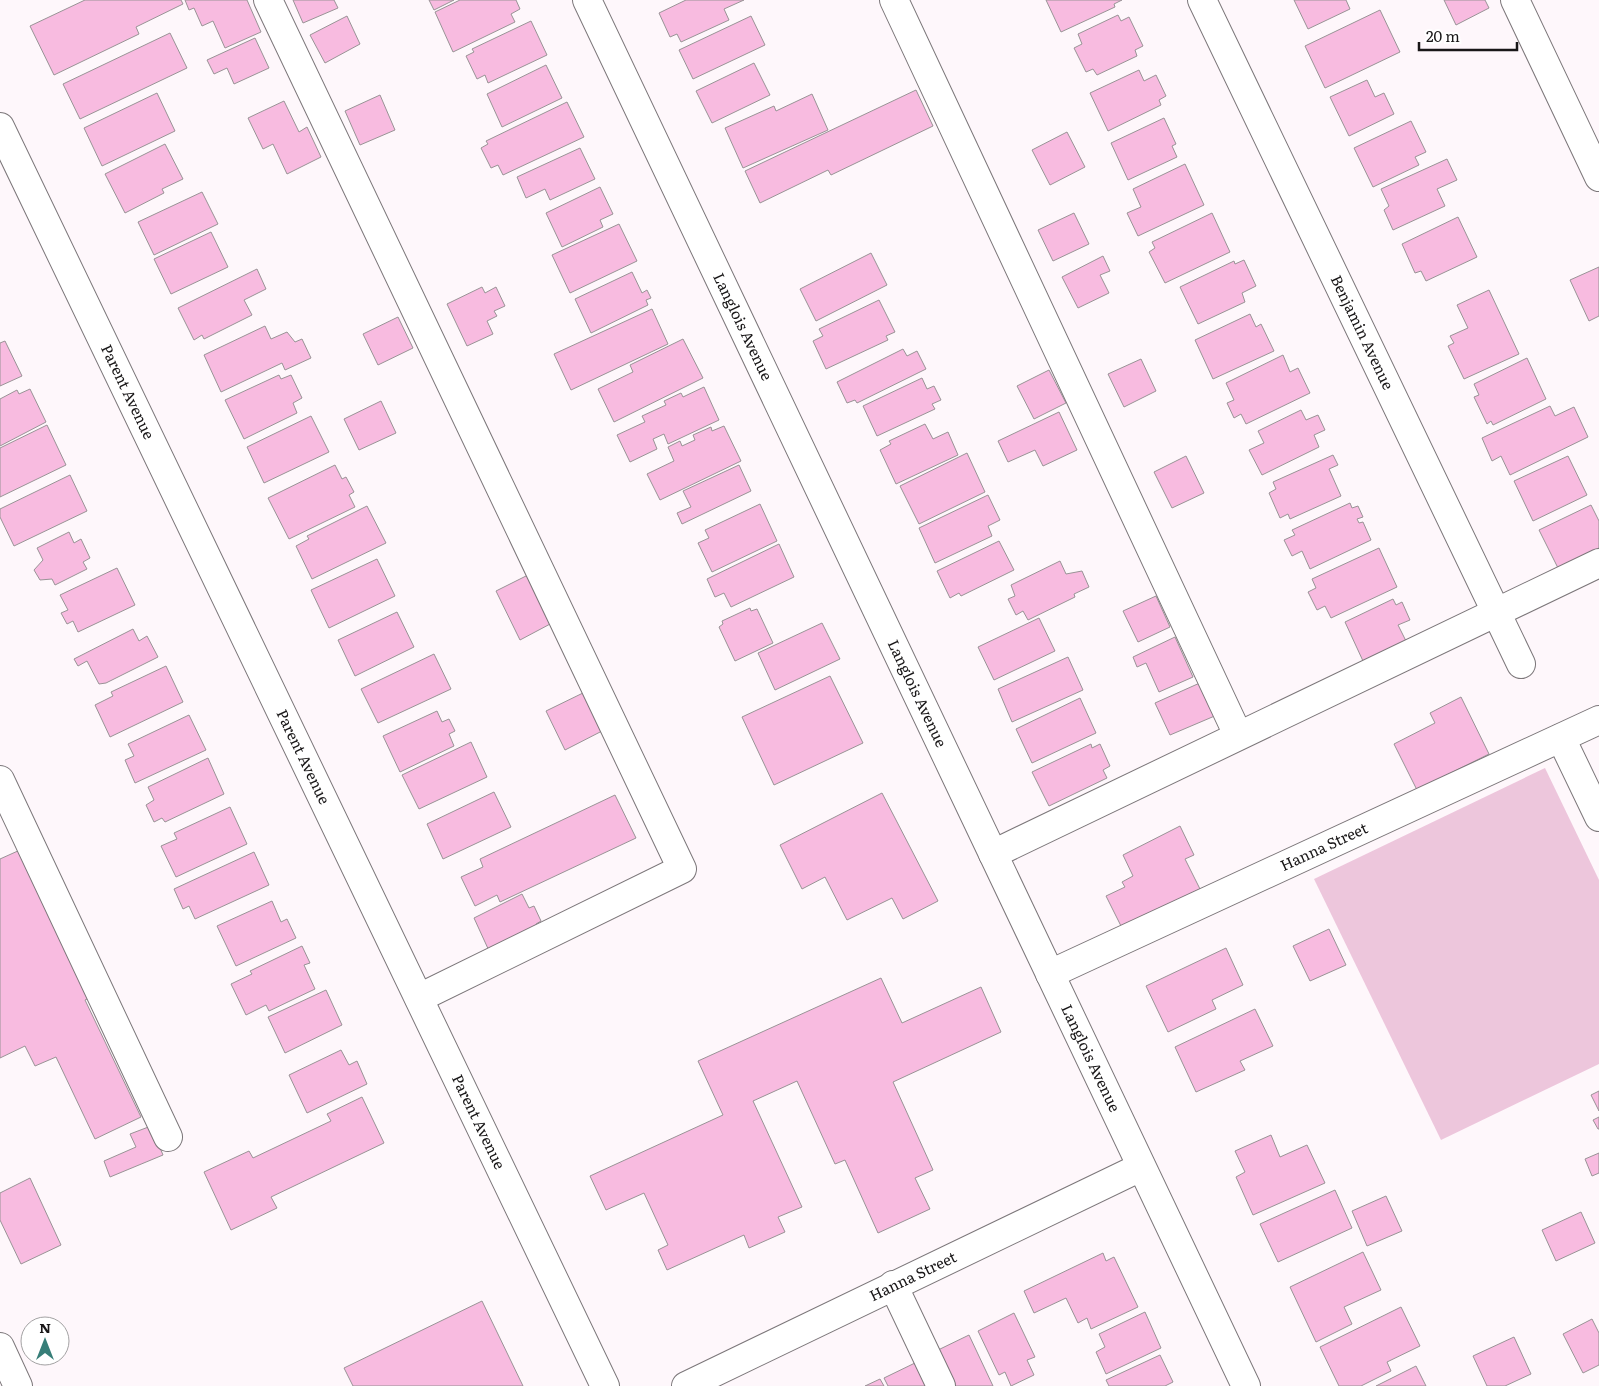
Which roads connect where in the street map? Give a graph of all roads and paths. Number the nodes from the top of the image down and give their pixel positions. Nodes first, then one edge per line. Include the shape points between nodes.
1 (268, 0) edge
2 (587, 0) edge
3 (894, 0) edge
4 (1202, 0) edge
5 (1515, 0) edge
6 (0, 127) edge
7 (1599, 177) edge
8 (1599, 564) edge
9 (1496, 612) junction
10 (1521, 664) dead end
11 (1599, 720) edge
12 (1238, 735) junction
13 (1561, 738) junction
14 (0, 780) edge
15 (1599, 817) edge
16 (993, 854) junction
17 (1050, 974) junction
18 (419, 998) junction
19 (168, 1137) dead end
20 (1142, 1167) junction
21 (893, 1285) junction
22 (0, 1347) edge
23 (18, 1386) edge
24 (605, 1386) edge
25 (686, 1386) edge
26 (941, 1386) edge
27 (1246, 1386) edge

1 - 18 street via 682,869
2 - 16 street, Langlois Avenue
3 - 12 street
4 - 9 street, Benjamin Avenue
5 - 7 street
6 - 18 street, Parent Avenue
8 - 9 street
9 - 10 street, Benjamin Avenue
9 - 12 street
11 - 13 street, Hanna Street
12 - 16 street
13 - 15 street
13 - 17 street, Hanna Street
14 - 19 street
16 - 17 street, Langlois Avenue
17 - 20 street, Langlois Avenue
18 - 24 street, Parent Avenue
20 - 21 street, Hanna Street
20 - 27 street, Langlois Avenue
21 - 25 street, Hanna Street
21 - 26 street
22 - 23 street

